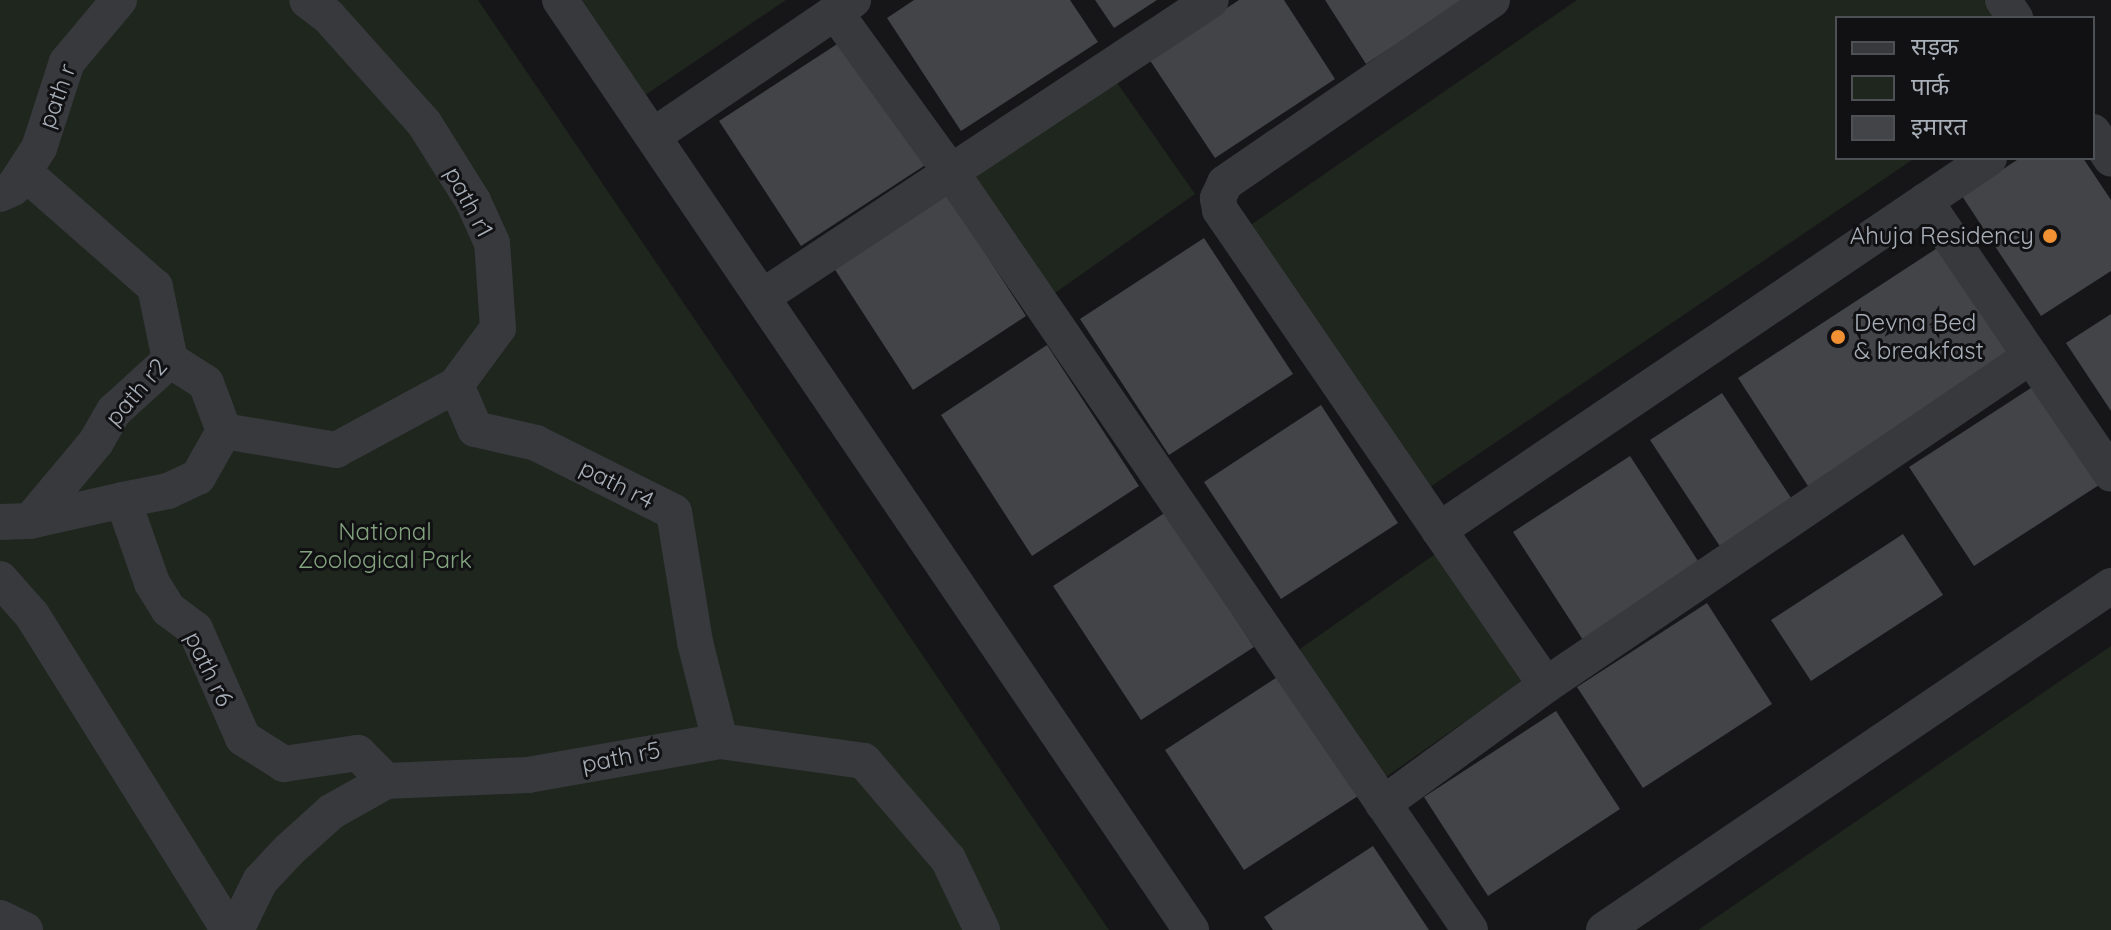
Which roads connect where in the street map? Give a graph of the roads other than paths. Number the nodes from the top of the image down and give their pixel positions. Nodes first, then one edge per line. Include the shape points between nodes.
1 (119, 0) edge
2 (307, 0) edge
3 (560, 0) edge
4 (1211, 0) edge
5 (1492, 0) edge
6 (844, 6) edge
7 (2095, 135) edge
8 (653, 136) junction
9 (2111, 159) edge
10 (1986, 160) edge
11 (953, 175) junction
12 (12, 183) edge
13 (1925, 201) junction
14 (762, 297) junction
15 (2031, 356) junction
16 (170, 360) junction
17 (456, 385) junction
18 (224, 431) junction
19 (2111, 474) edge
20 (123, 500) junction
21 (15, 522) edge
22 (1439, 530) junction
23 (0, 579) edge
24 (2111, 586) edge
25 (1546, 685) junction
26 (720, 741) junction
27 (386, 781) junction
28 (1383, 804) junction
29 (0, 918) edge
30 (25, 930) edge
31 (229, 930) edge
32 (236, 930) edge
33 (982, 930) edge
34 (1191, 930) edge
35 (1470, 930) edge
36 (1604, 930) edge

1 - 12 street, path r via 67,62 39,148
2 - 17 street, path r1 via 328,16 424,123 473,201 492,243 498,328
3 - 8 street
4 - 11 street
5 - 22 street via 1225,183 1218,198 1220,210
6 - 8 street
6 - 11 street
7 - 9 street
8 - 14 street
10 - 13 street
11 - 14 street
11 - 28 street
12 - 16 street, path r2 via 155,287
13 - 15 street
13 - 22 street
14 - 34 street
15 - 19 street
15 - 25 street
16 - 18 street via 206,383
16 - 21 street, path r2 via 114,411 96,442
17 - 18 street, path r1 via 336,450
17 - 26 street, path r4 via 475,429 536,443 674,512 695,642
18 - 20 street via 198,477 168,491
20 - 21 street
20 - 27 street, path r6 via 152,583 168,609 195,629 243,738 284,764 358,753
22 - 25 street
23 - 31 street via 32,615
24 - 36 street
25 - 28 street
26 - 27 street, path r5 via 528,775
26 - 33 street, path r5 via 864,761 948,859
27 - 32 street, path r5 via 331,812 289,850 260,881
28 - 35 street
29 - 30 street

